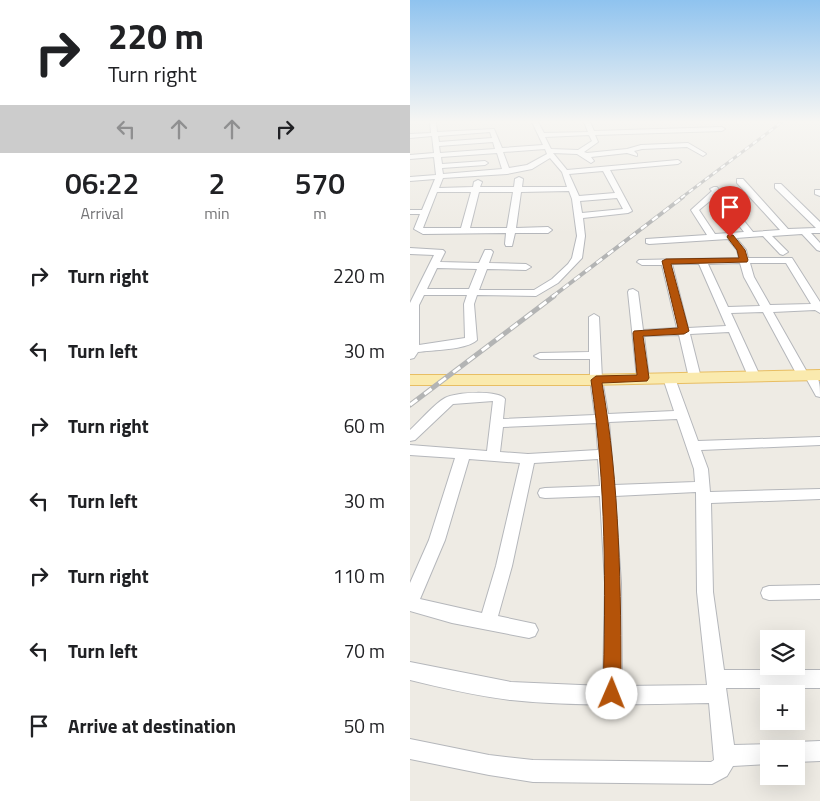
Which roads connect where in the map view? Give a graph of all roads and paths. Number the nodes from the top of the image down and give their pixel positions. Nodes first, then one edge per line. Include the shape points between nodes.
1 (438, 159) edge
2 (484, 159) edge
3 (503, 159) edge
4 (535, 159) edge
5 (556, 159) edge
6 (594, 159) edge
7 (640, 159) edge
8 (676, 159) edge
9 (646, 165) junction
10 (439, 166) junction
11 (596, 169) junction
12 (606, 169) junction
13 (507, 172) junction
14 (565, 172) junction
15 (480, 174) junction
16 (440, 176) junction
17 (410, 178) edge
18 (520, 178) dead end
19 (740, 181) dead end
20 (778, 186) dead end
21 (517, 189) junction
22 (571, 189) junction
23 (434, 190) junction
24 (476, 190) junction
25 (620, 195) junction
26 (576, 198) junction
27 (410, 212) edge
28 (424, 212) junction
29 (579, 216) junction
30 (820, 228) edge
31 (465, 230) junction
32 (510, 230) junction
33 (548, 230) dead end
34 (804, 231) junction
35 (787, 233) junction
36 (766, 234) junction
37 (751, 236) junction
38 (730, 237) junction
39 (713, 238) junction
40 (649, 241) dead end
41 (509, 244) dead end
42 (820, 248) edge
43 (410, 251) edge
44 (488, 252) dead end
45 (783, 252) dead end
46 (744, 260) junction
47 (666, 261) junction
48 (702, 261) junction
49 (642, 262) dead end
50 (434, 265) junction
51 (483, 266) junction
52 (526, 267) dead end
53 (420, 292) junction
54 (633, 292) dead end
55 (473, 293) junction
56 (817, 303) edge
57 (768, 309) junction
58 (726, 310) junction
59 (594, 317) dead end
60 (733, 329) junction
61 (684, 331) junction
62 (638, 333) junction
63 (412, 353) edge
64 (540, 356) dead end
65 (595, 356) junction
66 (811, 375) edge
67 (754, 376) junction
68 (643, 378) junction
69 (669, 378) junction
70 (695, 378) junction
71 (410, 380) edge
72 (596, 380) junction
73 (820, 393) edge
74 (683, 415) junction
75 (603, 419) junction
76 (497, 423) junction
77 (410, 437) edge
78 (820, 440) edge
79 (694, 446) junction
80 (410, 450) edge
81 (605, 454) junction
82 (463, 455) junction
83 (493, 457) junction
84 (528, 459) junction
85 (608, 491) junction
86 (703, 492) junction
87 (544, 493) dead end
88 (819, 497) edge
89 (820, 592) edge
90 (769, 593) dead end
91 (410, 603) edge
92 (488, 622) junction
93 (530, 630) dead end
94 (410, 671) edge
95 (820, 679) edge
96 (716, 687) junction
97 (612, 694) junction
98 (410, 749) edge
99 (820, 751) edge
100 (805, 752) edge
101 (760, 754) edge
102 (725, 756) junction

1 - 10 street
2 - 10 street via 486,165
3 - 13 street
4 - 13 street via 529,167
5 - 14 street
6 - 11 street
7 - 9 street
8 - 9 street via 680,164
9 - 12 street
10 - 16 street
11 - 12 street
11 - 14 street
12 - 25 street
13 - 15 street
14 - 22 street
15 - 16 street
15 - 24 street
16 - 17 street
16 - 23 street
18 - 21 street
19 - 35 street
20 - 30 street
21 - 22 street
21 - 24 street
21 - 32 street
22 - 26 street
23 - 24 street
23 - 28 street
24 - 31 street
25 - 26 street
25 - 29 street via 627,212
26 - 29 street
27 - 28 street
28 - 31 street via 419,230
29 - 55 street via 581,236 577,258 542,290 527,294
30 - 34 street
31 - 32 street
32 - 33 street
32 - 41 street
34 - 35 street
34 - 42 street
35 - 36 street
36 - 37 street
36 - 45 street
37 - 38 street
37 - 39 street via 715,190 694,210
38 - 39 street
38 - 46 street via 741,250
39 - 40 street
43 - 50 street via 440,252
44 - 51 street
46 - 48 street
46 - 56 street via 791,261
46 - 57 street via 749,277
47 - 48 street
47 - 49 street
47 - 61 street
48 - 58 street
50 - 51 street
50 - 53 street
51 - 52 street
51 - 55 street
53 - 55 street
53 - 63 street via 414,305
54 - 62 street
55 - 63 street via 469,304 470,341
56 - 57 street
57 - 58 street
57 - 66 street
58 - 60 street
59 - 65 street
60 - 61 street
60 - 67 street
61 - 62 street
61 - 70 street
62 - 68 street
64 - 65 street
65 - 72 street
66 - 67 main road
66 - 73 street
67 - 70 main road
68 - 69 main road
68 - 72 main road
69 - 70 main road
69 - 74 street
71 - 72 main road
72 - 75 street
74 - 75 street
74 - 79 street
75 - 76 street
75 - 81 street
76 - 77 street via 498,398 458,398 449,401
76 - 83 street
78 - 79 street
79 - 86 street
80 - 82 street
81 - 84 street
81 - 85 street
82 - 83 street
82 - 91 street via 437,540
83 - 84 street
84 - 92 street
85 - 86 street
85 - 87 street
85 - 97 street via 613,583
86 - 88 street
86 - 96 street via 705,592
89 - 90 street
91 - 92 street
92 - 93 street
94 - 97 street via 512,691
95 - 96 street
96 - 97 street
96 - 102 street
98 - 102 street via 533,771 712,773 720,770
99 - 100 street
101 - 102 street

